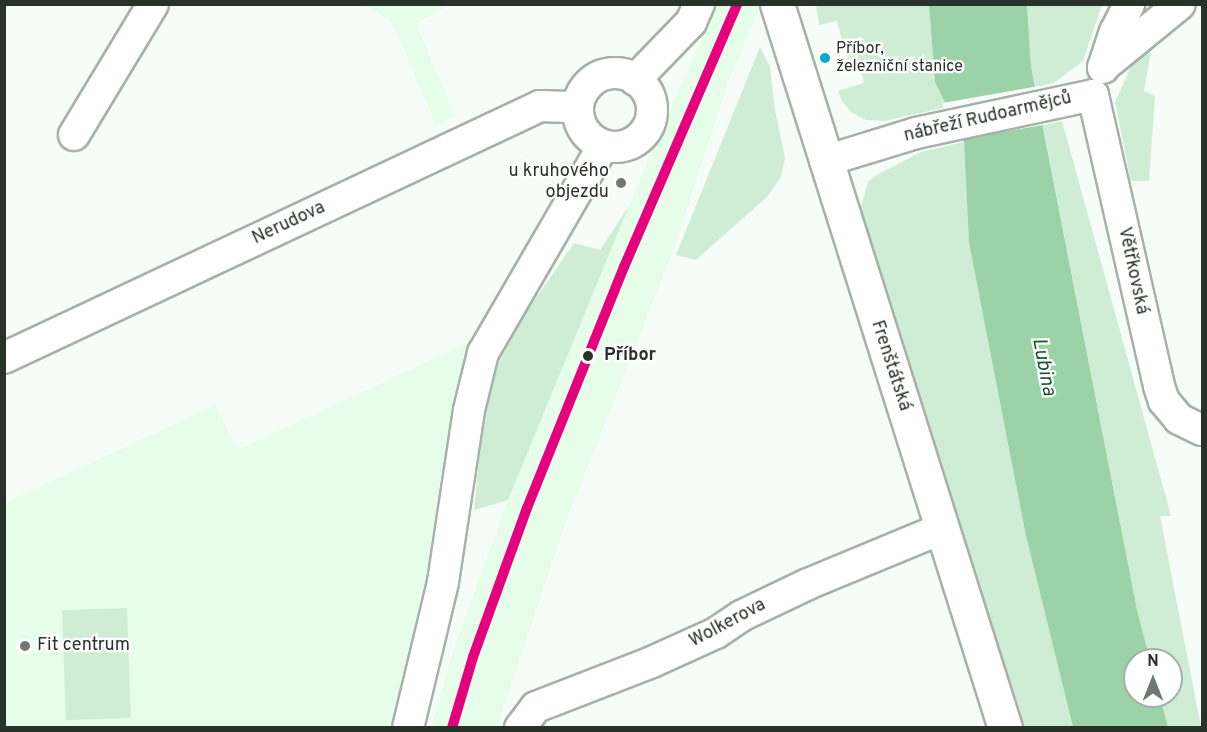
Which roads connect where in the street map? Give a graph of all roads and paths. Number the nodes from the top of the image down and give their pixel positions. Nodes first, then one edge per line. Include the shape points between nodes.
1 (153, 4) edge
2 (699, 4) edge
3 (777, 4) edge
4 (1129, 4) edge
5 (1172, 5) edge
6 (1103, 67) junction
7 (635, 80) junction
8 (1093, 95) junction
9 (577, 108) junction
10 (74, 135) dead end
11 (603, 146) junction
12 (825, 161) junction
13 (4, 358) edge
14 (1201, 435) edge
15 (943, 528) junction
16 (408, 728) edge
17 (520, 728) edge
18 (1005, 728) edge

1 - 10 street
2 - 7 street via 691,22
3 - 12 main road, Frenštátská
4 - 6 street, nábřeží Rudoarmějců
5 - 6 street
6 - 8 street, nábřeží Rudoarmějců
7 - 9 street via 617,74 598,77 584,89
7 - 11 street via 650,99 652,111 647,128 636,141 625,146
8 - 12 street, nábřeží Rudoarmějců via 916,133
8 - 14 street, Větřkovská via 1154,371 1164,401 1179,419
9 - 11 street via 584,131
9 - 13 street, Nerudova via 540,106
11 - 16 street via 483,353 469,410 443,582
12 - 15 main road, Frenštátská
15 - 17 street, Wolkerova via 808,584 652,662 536,707
15 - 18 main road, Frenštátská

